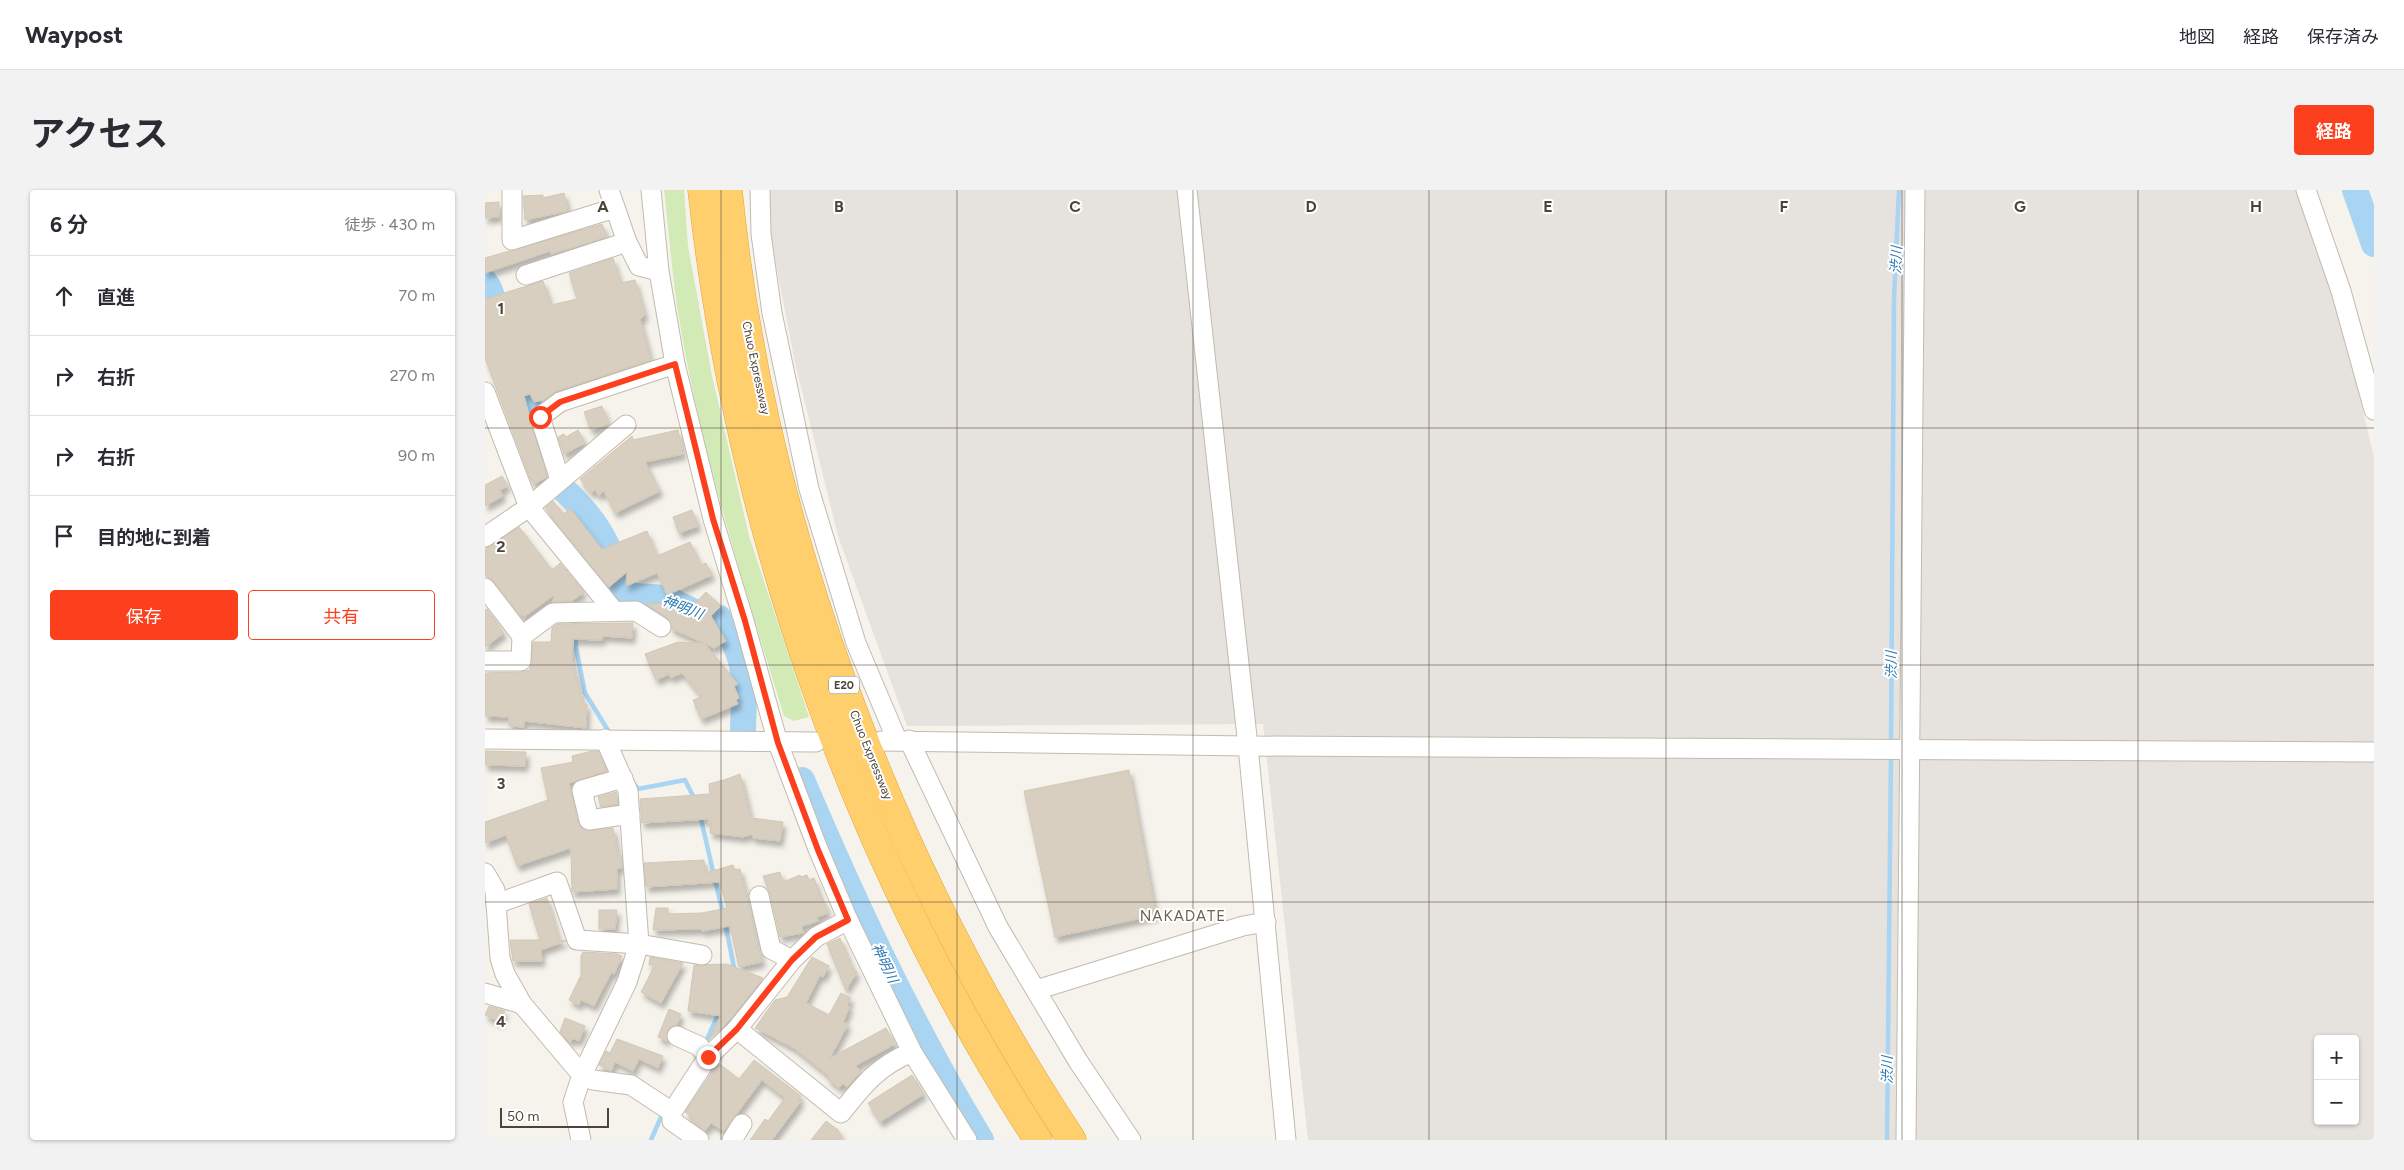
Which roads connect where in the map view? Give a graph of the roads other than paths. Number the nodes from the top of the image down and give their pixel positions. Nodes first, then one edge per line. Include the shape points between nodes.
1 (512, 190) edge
2 (609, 190) edge
3 (651, 190) edge
4 (702, 190) edge
5 (728, 190) edge
6 (759, 190) edge
7 (1187, 190) edge
8 (1915, 190) edge
9 (2306, 190) edge
10 (615, 208) junction
11 (627, 242) junction
12 (659, 271) junction
13 (526, 275) dead end
14 (675, 364) junction
15 (485, 392) edge
16 (2374, 410) edge
17 (626, 425) dead end
18 (560, 480) junction
19 (529, 507) junction
20 (485, 537) edge
21 (485, 588) edge
22 (614, 611) junction
23 (661, 627) dead end
24 (523, 636) junction
25 (485, 661) edge
26 (485, 739) edge
27 (605, 739) junction
28 (895, 740) junction
29 (817, 742) dead end
30 (778, 743) junction
31 (1248, 746) junction
32 (1905, 749) junction
33 (2374, 752) edge
34 (623, 778) junction
35 (630, 814) junction
36 (485, 873) edge
37 (759, 896) dead end
38 (496, 904) junction
39 (848, 920) junction
40 (1265, 922) junction
41 (639, 944) junction
42 (702, 955) dead end
43 (792, 960) junction
44 (1036, 990) junction
45 (485, 993) edge
46 (522, 1004) junction
47 (737, 1029) junction
48 (677, 1036) dead end
49 (912, 1052) junction
50 (708, 1057) junction
51 (582, 1075) junction
52 (672, 1112) junction
53 (742, 1124) dead end
54 (581, 1140) edge
55 (699, 1140) edge
56 (732, 1140) edge
57 (967, 1140) edge
58 (1037, 1140) edge
59 (1072, 1140) edge
60 (1131, 1140) edge
61 (1286, 1140) edge
62 (1906, 1140) edge

1 - 10 street via 512,240
2 - 10 street
3 - 12 street
4 - 58 highway, E20 via 718,318 741,432 769,540 830,731 867,824 910,915 956,1005
5 - 59 highway, Chuo Expressway / E20 via 744,312 767,421 793,528 854,713 895,815 937,906 995,1015
6 - 28 street via 761,234 772,313 809,489 856,643
7 - 31 street
8 - 32 street
9 - 16 street via 2341,291
10 - 11 street
11 - 12 street via 639,266
11 - 13 street
12 - 14 street
14 - 18 street via 560,402 540,417
14 - 30 street via 713,519
15 - 19 street
17 - 18 street
18 - 19 street
19 - 20 street
19 - 22 street
21 - 24 street
22 - 23 street via 636,611
22 - 24 street via 553,613
24 - 25 street via 521,661
26 - 27 street
27 - 30 street
27 - 34 street
28 - 31 street
28 - 44 street
29 - 30 street
30 - 39 street
31 - 32 street
31 - 40 street
32 - 33 street
32 - 62 street
34 - 35 street via 628,790
34 - 35 street via 582,790 589,820
35 - 41 street
36 - 38 street via 495,890
37 - 43 street via 771,949
38 - 41 street via 557,882 577,940
38 - 46 street via 500,958
39 - 43 street via 816,937
39 - 49 street
40 - 44 street
40 - 61 street
41 - 42 street
41 - 51 street via 627,982
43 - 47 street
44 - 60 street via 1078,1061
45 - 46 street
46 - 51 street
47 - 49 street via 841,1113 864,1082
47 - 50 street
48 - 50 street via 699,1046
49 - 57 street
50 - 52 street
51 - 52 street via 593,1080 631,1085
51 - 54 street via 573,1102
52 - 55 street via 671,1120
53 - 56 street

